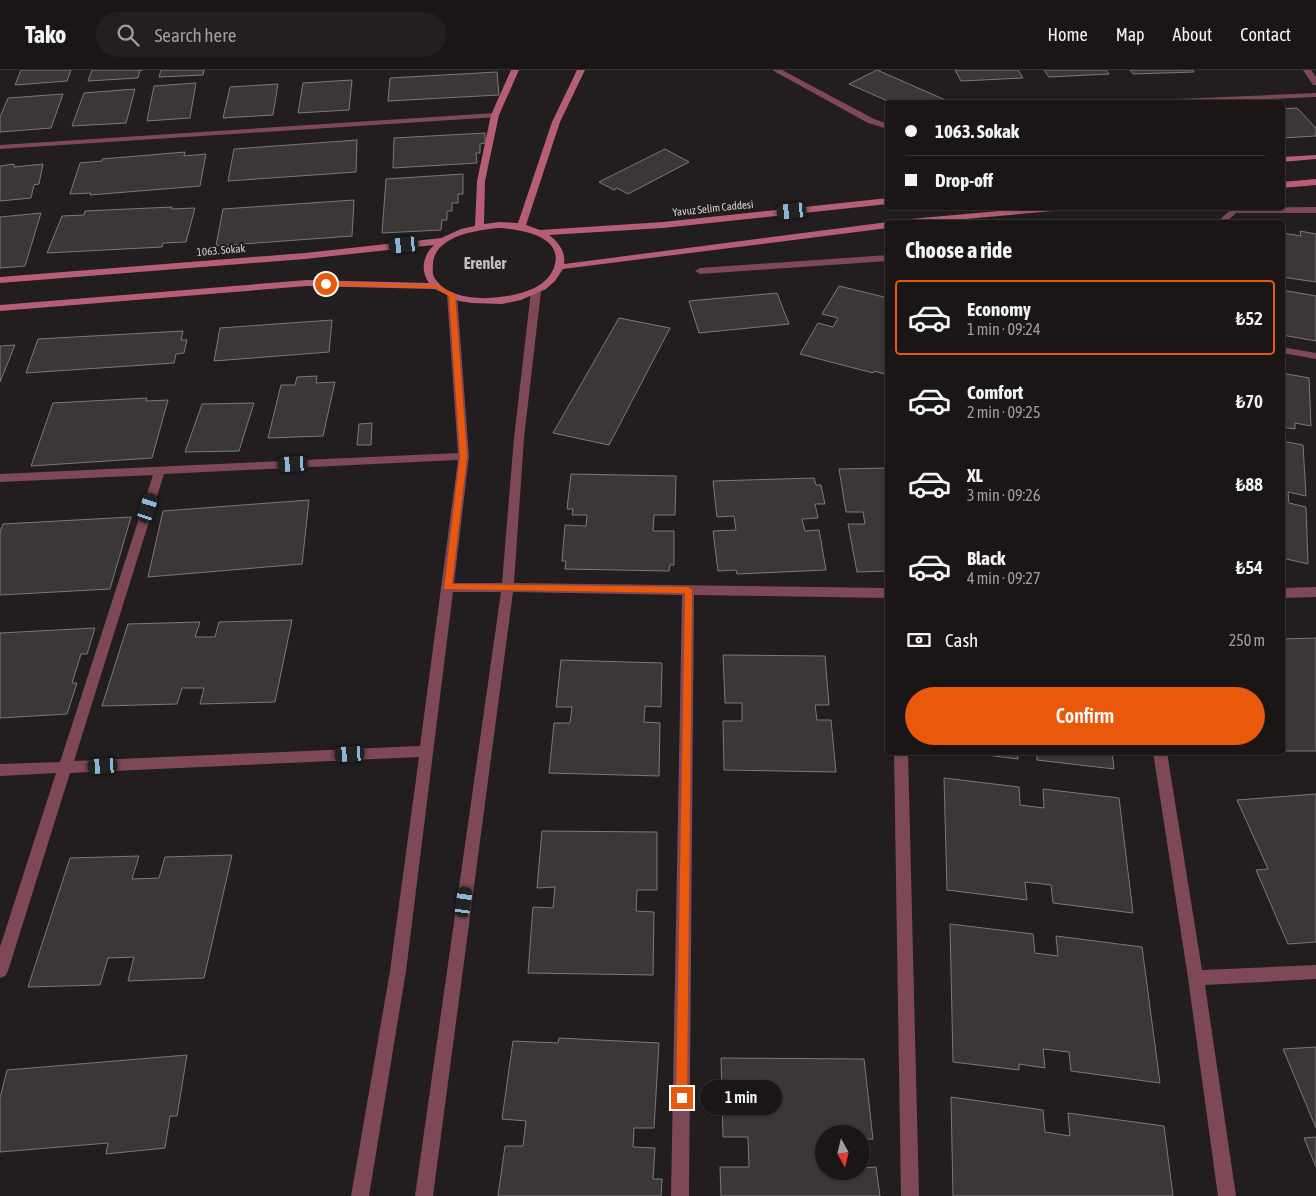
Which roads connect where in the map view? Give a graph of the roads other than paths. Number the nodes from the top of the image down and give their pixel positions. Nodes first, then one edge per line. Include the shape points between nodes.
1 (515, 70) edge
2 (581, 70) edge
3 (776, 70) edge
4 (1307, 70) edge
5 (1316, 83) edge
6 (1316, 95) edge
7 (1200, 100) edge
8 (495, 115) junction
9 (885, 126) edge
10 (0, 147) edge
11 (1316, 158) edge
12 (1285, 160) edge
13 (1316, 182) edge
14 (1285, 185) edge
15 (885, 201) edge
16 (1033, 210) edge
17 (1234, 210) edge
18 (1234, 210) edge
19 (1285, 210) edge
20 (1285, 210) edge
21 (1316, 210) edge
22 (930, 220) edge
23 (1223, 220) edge
24 (885, 225) edge
25 (479, 227) junction
26 (521, 227) junction
27 (540, 233) junction
28 (444, 240) junction
29 (885, 258) edge
30 (560, 267) junction
31 (700, 271) dead end
32 (0, 280) edge
33 (437, 286) junction
34 (536, 291) junction
35 (452, 295) junction
36 (0, 308) edge
37 (1285, 351) edge
38 (1316, 356) edge
39 (464, 456) junction
40 (160, 470) junction
41 (1, 481) edge
42 (447, 587) junction
43 (508, 588) junction
44 (688, 590) junction
45 (1316, 592) edge
46 (885, 593) edge
47 (1285, 593) edge
48 (426, 751) junction
49 (901, 755) edge
50 (1160, 755) edge
51 (65, 768) junction
52 (0, 770) edge
53 (0, 971) edge
54 (1316, 972) edge
55 (1196, 978) junction
56 (360, 1196) edge
57 (424, 1196) edge
58 (680, 1196) edge
59 (910, 1196) edge
60 (1227, 1196) edge

1 - 8 main road
2 - 26 main road via 556,122
3 - 9 street
4 - 5 street
6 - 7 street
8 - 10 street
8 - 25 main road via 481,180
11 - 12 main road
13 - 14 main road
15 - 27 main road, Yavuz Selim Caddesi via 663,225
16 - 22 main road
17 - 23 street
18 - 19 street
20 - 21 street
24 - 30 main road
25 - 26 main road
25 - 28 main road
26 - 27 main road
27 - 30 main road via 553,242 560,254
28 - 32 main road, 1063. Sokak via 304,256
28 - 33 main road via 432,251 427,263 429,275
29 - 31 street
30 - 34 main road via 551,280
33 - 35 main road
33 - 36 main road via 307,283
34 - 35 main road via 493,301
34 - 43 street via 519,438
35 - 39 street
37 - 38 street
39 - 40 street
39 - 42 street
40 - 41 street
40 - 51 street
42 - 43 street
42 - 48 street
43 - 44 street
43 - 57 street
44 - 46 street
44 - 58 street
45 - 47 street
48 - 51 street
48 - 56 street via 398,972
49 - 59 street
50 - 55 street
51 - 52 street
51 - 53 street
54 - 55 street
55 - 60 street

